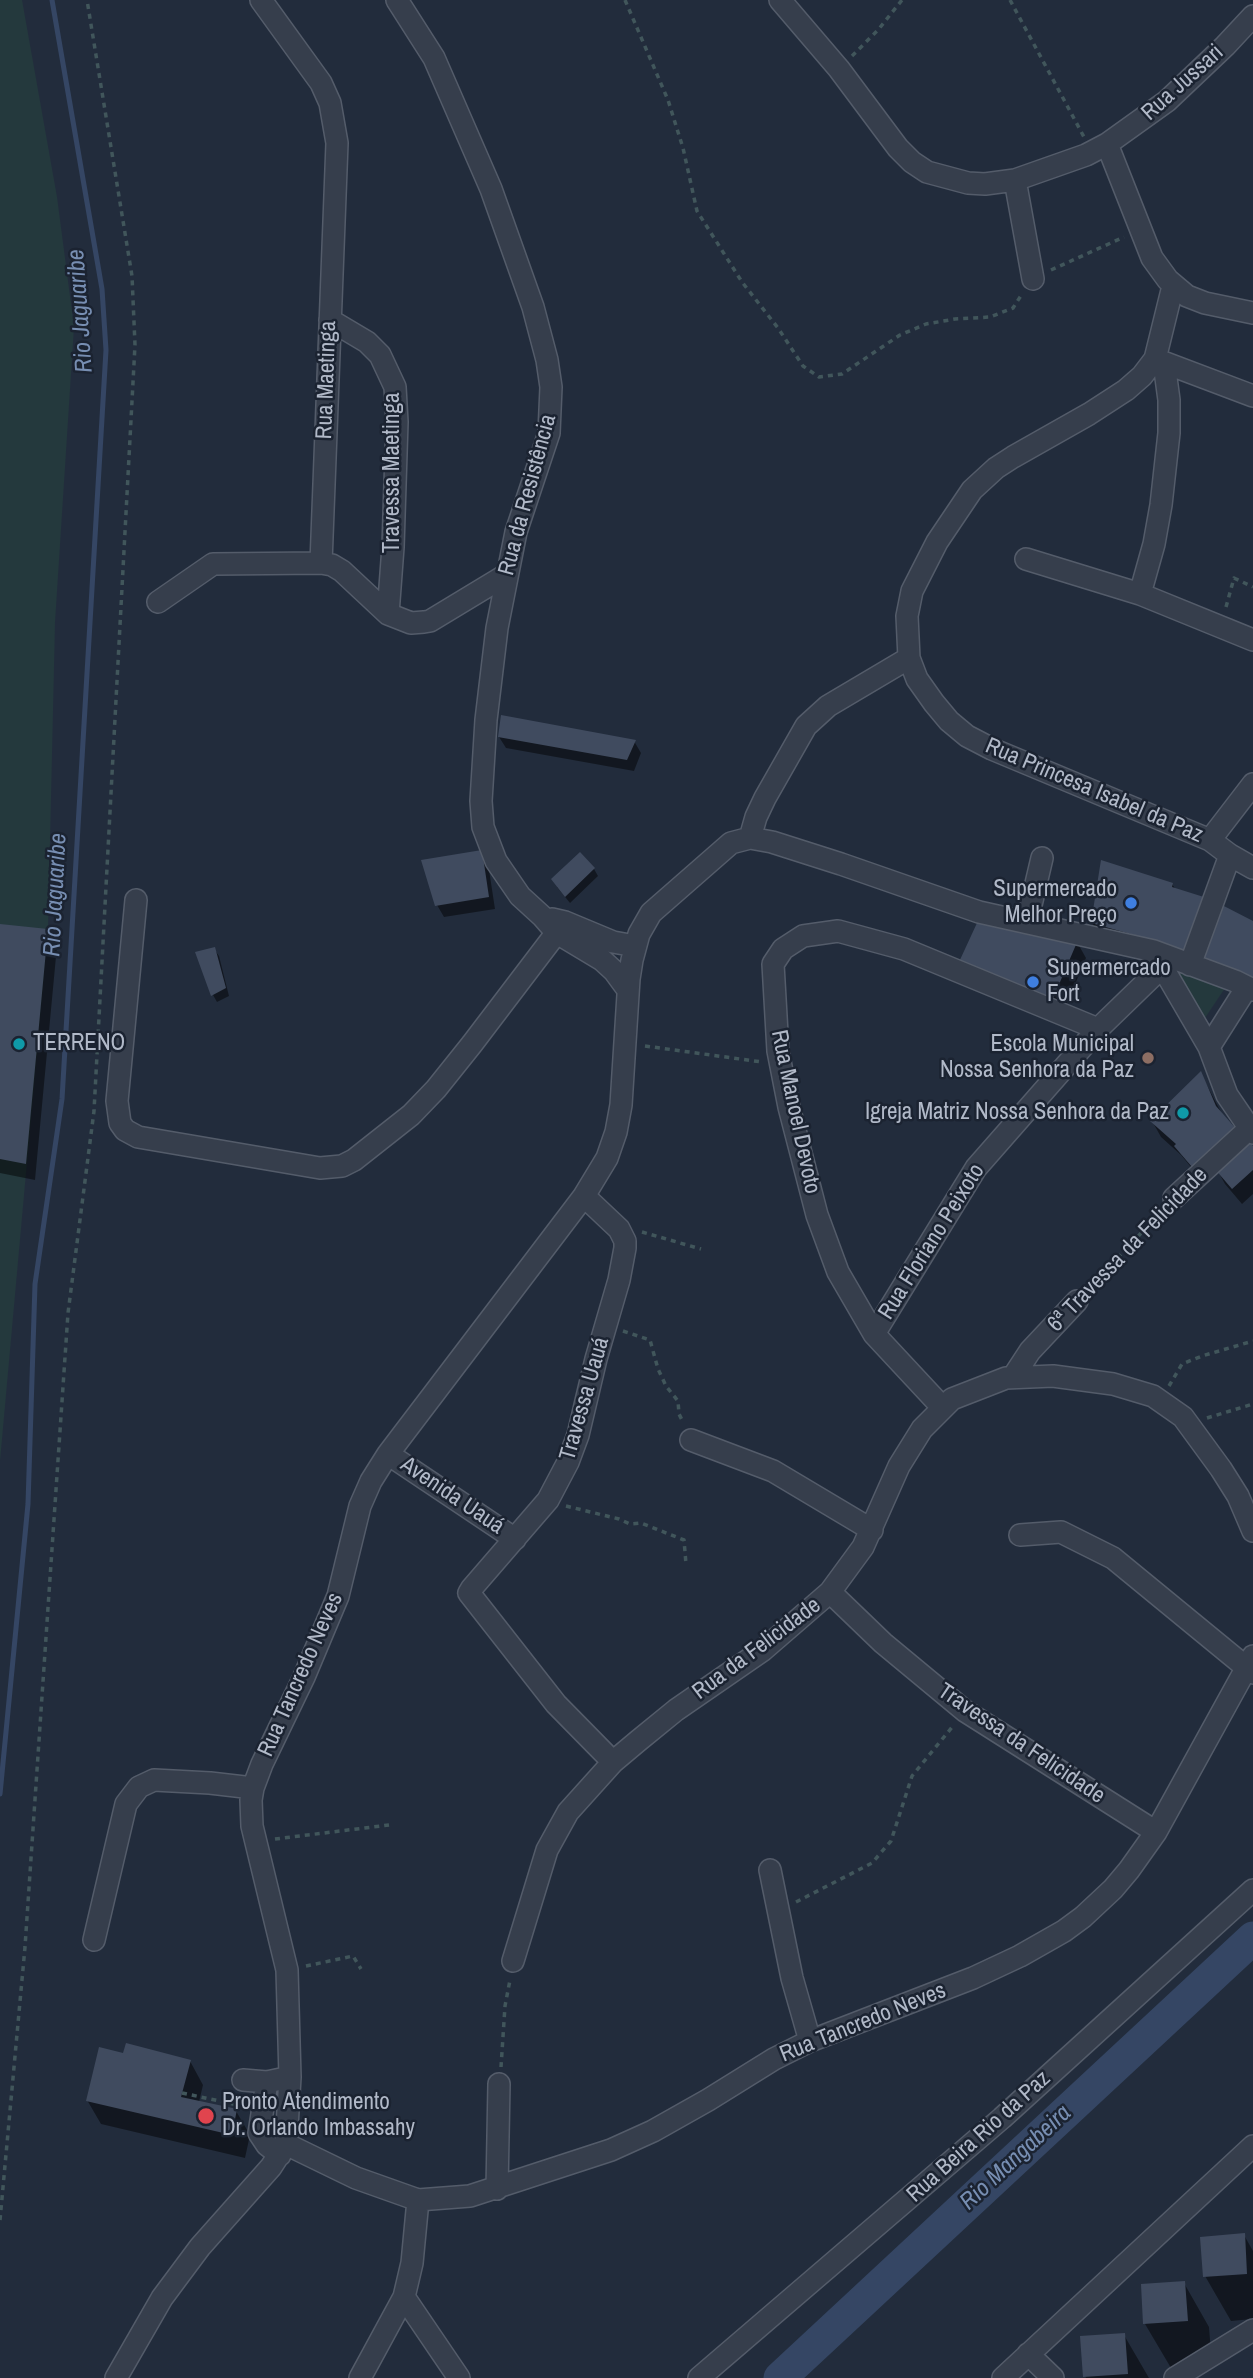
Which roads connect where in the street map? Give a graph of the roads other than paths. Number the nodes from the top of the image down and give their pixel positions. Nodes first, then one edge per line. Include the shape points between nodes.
1 (261, 0) edge
2 (397, 0) edge
3 (780, 0) edge
4 (1253, 16) edge
5 (1100, 148) junction
6 (1016, 186) junction
7 (1032, 279) road end
8 (1173, 286) junction
9 (1253, 313) edge
10 (330, 320) junction
11 (1160, 361) junction
12 (1253, 396) edge
13 (1026, 559) dead end
14 (321, 564) junction
15 (506, 575) junction
16 (1140, 594) junction
17 (158, 602) dead end
18 (388, 614) junction
19 (1253, 640) edge
20 (909, 658) junction
21 (1253, 784) edge
22 (750, 838) junction
23 (1210, 840) junction
24 (1230, 855) junction
25 (1042, 858) dead end
26 (1253, 868) edge
27 (136, 900) dead end
28 (1027, 922) junction
29 (561, 927) junction
30 (635, 946) junction
31 (1158, 959) junction
32 (1190, 965) junction
33 (1250, 988) edge
34 (628, 990) junction
35 (1098, 1029) junction
36 (1209, 1046) junction
37 (1251, 1131) edge
38 (584, 1196) junction
39 (1174, 1198) road end
40 (1077, 1301) road end
41 (874, 1335) junction
42 (1013, 1377) junction
43 (942, 1407) junction
44 (691, 1440) road end
45 (388, 1454) junction
46 (872, 1530) junction
47 (1253, 1531) edge
48 (1020, 1535) dead end
49 (515, 1539) junction
50 (830, 1592) junction
51 (1251, 1666) edge
52 (613, 1762) junction
53 (253, 1788) junction
54 (1156, 1832) junction
55 (770, 1870) dead end
56 (1253, 1890) edge
57 (94, 1940) dead end
58 (513, 1961) road end
59 (810, 2040) junction
60 (290, 2077) junction
61 (243, 2080) dead end
62 (267, 2082) junction
63 (499, 2084) road end
64 (1253, 2146) edge
65 (283, 2150) junction
66 (497, 2189) junction
67 (418, 2200) junction
68 (404, 2297) junction
69 (1253, 2330) edge
70 (1028, 2354) junction
71 (116, 2378) edge
72 (360, 2378) edge
73 (458, 2378) edge
74 (699, 2378) edge
75 (1003, 2378) edge
76 (1053, 2378) edge
77 (1175, 2378) edge

1 - 10 street, Rua Maetinga via 303,56 330,103 338,170
2 - 15 street, Rua da Resistência via 434,58 491,189 547,360 549,433
3 - 6 street, Rua Jussari via 912,162 927,172 968,183
4 - 5 street, Rua Jussari via 1183,86
5 - 6 street, Rua Jussari
5 - 8 street via 1152,258
6 - 7 street
8 - 9 street via 1205,303
8 - 11 street, Rua Princesa Isabel da Paz
10 - 14 street, Rua Maetinga
10 - 18 street, Travessa Maetinga via 374,348 395,387
11 - 12 street
11 - 16 street via 1169,433 1154,544
11 - 20 street, Rua Princesa Isabel da Paz via 1126,390 996,468 972,490 937,542 912,591 907,616
13 - 16 street
14 - 17 street via 213,564
14 - 18 street via 342,571
15 - 18 street via 430,621 411,623
15 - 29 street, Rua da Resistência via 486,720 482,815 503,874 520,896
16 - 19 street
20 - 22 street via 828,706 806,726 765,798
20 - 23 street, Rua Princesa Isabel da Paz via 934,703 967,736
21 - 23 street
22 - 28 street via 979,912
22 - 30 street via 730,843 651,913
23 - 24 street, Rua Princesa Isabel da Paz
24 - 26 street, Rua Princesa Isabel da Paz
24 - 32 street
25 - 28 street
27 - 29 street via 117,1101 120,1123 138,1138 320,1168 354,1160 411,1115
28 - 31 street
29 - 30 street, Rua da Resistência
29 - 34 street, Rua da Resistência via 614,971
30 - 34 street
31 - 32 street
31 - 35 street, Rua Floriano Peixoto
31 - 36 street
32 - 33 street
33 - 36 street
34 - 38 street, Rua Tancredo Neves via 616,1132 607,1158
35 - 41 street, Rua Floriano Peixoto via 976,1168
35 - 41 street, Rua Manoel Devoto via 904,949 838,931 803,936 783,948 773,964 781,1065 817,1215 838,1272
36 - 37 street via 1227,1096
37 - 39 street, 6ª Travessa da Felicidade
38 - 45 street, Rua Tancredo Neves
38 - 49 street, Travessa Uauá via 620,1229 625,1248 568,1462 548,1500
40 - 42 street, 6ª Travessa da Felicidade via 1030,1351
41 - 43 street, Rua Manoel Devoto
42 - 43 street, Rua da Felicidade via 963,1393
42 - 47 street, Rua da Felicidade via 1053,1376 1113,1384 1153,1396 1191,1428 1230,1480
43 - 46 street, Rua da Felicidade via 899,1466
44 - 46 street via 796,1482
45 - 49 street, Avenida Uauá
45 - 53 street, Rua Tancredo Neves via 360,1506 338,1596
46 - 50 street, Rua da Felicidade
48 - 51 street via 1060,1532 1113,1558
49 - 52 street, Travessa Uauá via 472,1588 472,1598 549,1696
50 - 52 street, Rua da Felicidade via 763,1650 676,1710
50 - 54 street, Travessa da Felicidade via 965,1711
51 - 54 street, Rua Tancredo Neves
52 - 58 street, Rua da Felicidade via 558,1828 540,1868
53 - 57 street via 154,1780 139,1787 127,1804
53 - 60 street, Rua Tancredo Neves via 255,1841 287,1970
54 - 59 street, Rua Tancredo Neves via 1113,1889 1054,1937 973,1978
55 - 59 street
56 - 74 street, Rua Beira Rio da Paz via 992,2126
59 - 66 street, Rua Tancredo Neves via 653,2131
60 - 62 street
60 - 65 street, Rua Tancredo Neves
61 - 62 street
62 - 65 street via 260,2137
63 - 66 street
64 - 70 street
65 - 67 street, Rua Tancredo Neves
65 - 71 street via 162,2298
66 - 67 street, Rua Tancredo Neves
67 - 68 street
68 - 72 street
68 - 73 street
69 - 77 street
70 - 75 street
70 - 76 street

